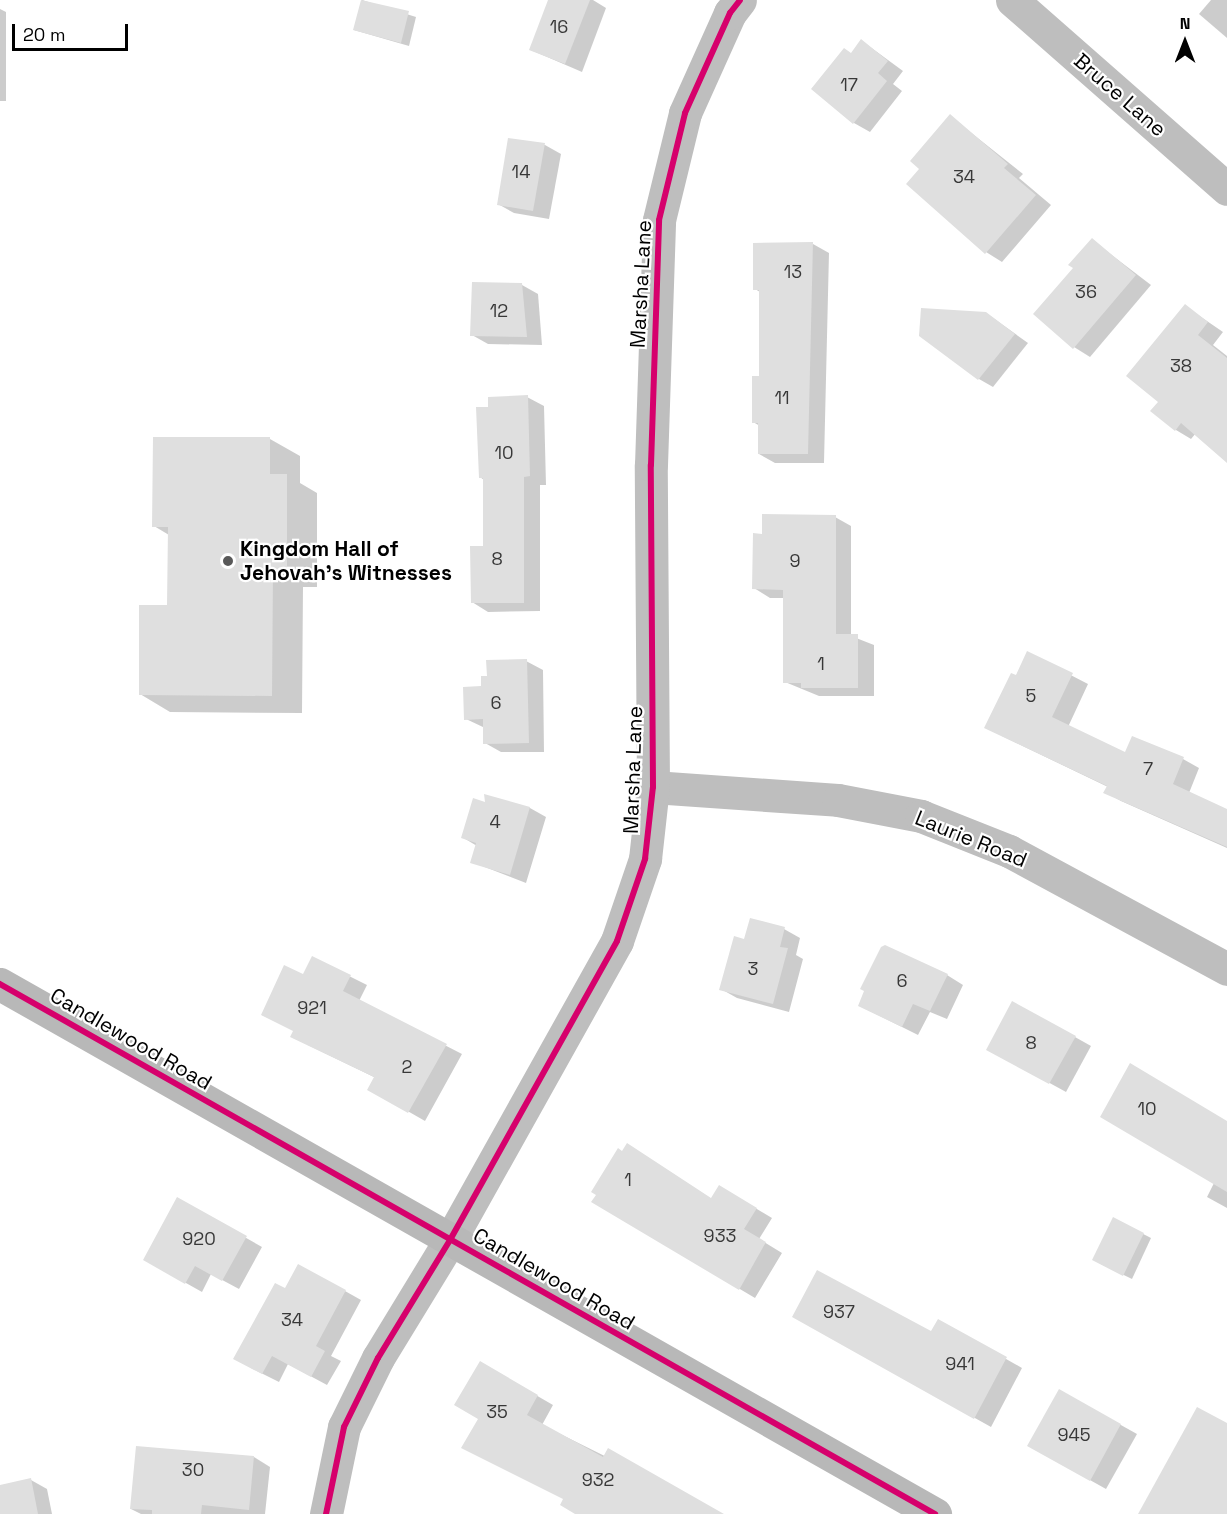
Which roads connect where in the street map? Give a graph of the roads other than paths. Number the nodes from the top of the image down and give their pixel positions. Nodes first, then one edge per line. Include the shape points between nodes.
1 (740, 0) edge
2 (1012, 0) edge
3 (1227, 189) edge
4 (653, 787) junction
5 (1227, 969) edge
6 (0, 984) edge
7 (450, 1240) junction
8 (326, 1514) edge
9 (935, 1514) edge

1 - 4 street, Marsha Lane via 730,13 685,113 659,220 651,465
2 - 3 street, Bruce Lane
4 - 5 street, Laurie Road via 805,796 921,816 1009,851
4 - 7 street, Marsha Lane via 645,859 617,941
6 - 7 street, Candlewood Road
7 - 8 street, Marsha Lane via 378,1358 344,1427
7 - 9 street, Candlewood Road

